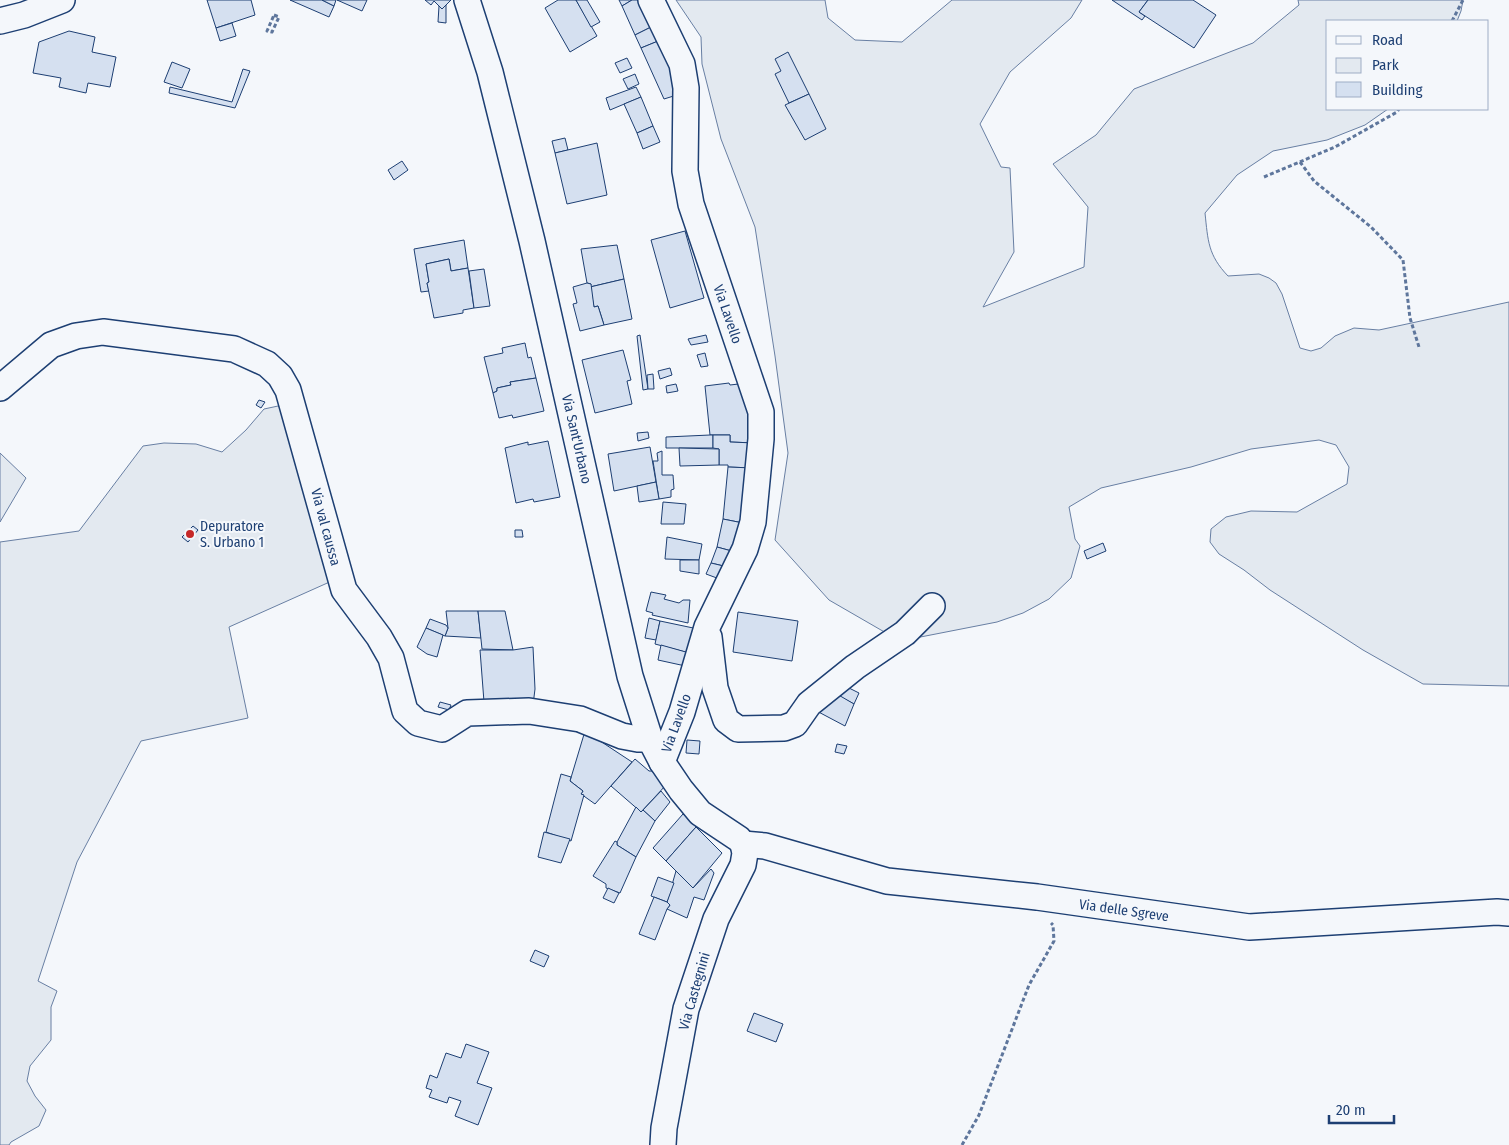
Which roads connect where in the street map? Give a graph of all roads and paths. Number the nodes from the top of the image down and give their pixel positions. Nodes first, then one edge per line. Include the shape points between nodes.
1 (62, 0) edge
2 (467, 0) edge
3 (651, 0) edge
4 (1463, 0) edge
5 (279, 17) joint
6 (1453, 20) edge
7 (0, 21) edge
8 (1398, 110) edge
9 (1300, 162) junction
10 (1264, 177) dead end
11 (1419, 347) dead end
12 (0, 388) edge
13 (932, 606) dead end
14 (707, 627) junction
15 (650, 738) junction
16 (662, 762) junction
17 (744, 844) junction
18 (1023, 896) junction
19 (1509, 913) edge
20 (663, 1145) edge
21 (962, 1145) edge

1 - 7 street
2 - 15 street, Via Sant'Urbano via 490,72 532,241 630,676
3 - 14 street, Via Lavello via 682,64 686,88 686,171 691,204 760,412 761,439 753,522 745,549
4 - 6 path
5 - 5 path via 272,32 267,31 274,15
8 - 9 path via 1335,147
9 - 10 path
9 - 11 path via 1314,181 1371,227 1403,260 1410,318
12 - 15 street, Via val caussa via 51,345 76,336 103,332 234,349 267,364 280,376 288,390 344,590 391,658 405,711 418,723 442,730 467,713 529,711 580,719 638,740
13 - 14 street via 905,633 854,666 809,704 795,724 777,729 738,729 726,720 715,688
14 - 16 street, Via Lavello via 682,712
15 - 16 street, Via Sant'Urbano
16 - 17 street, Via Sant'Urbano via 700,813
17 - 18 street, Via delle Sgreve via 766,846 887,881
17 - 20 street, Via Castegnini via 746,854 716,919 686,1009
18 - 19 street, Via delle Sgreve via 1249,927
18 - 21 path via 1053,925 1054,941 1028,985 979,1115

